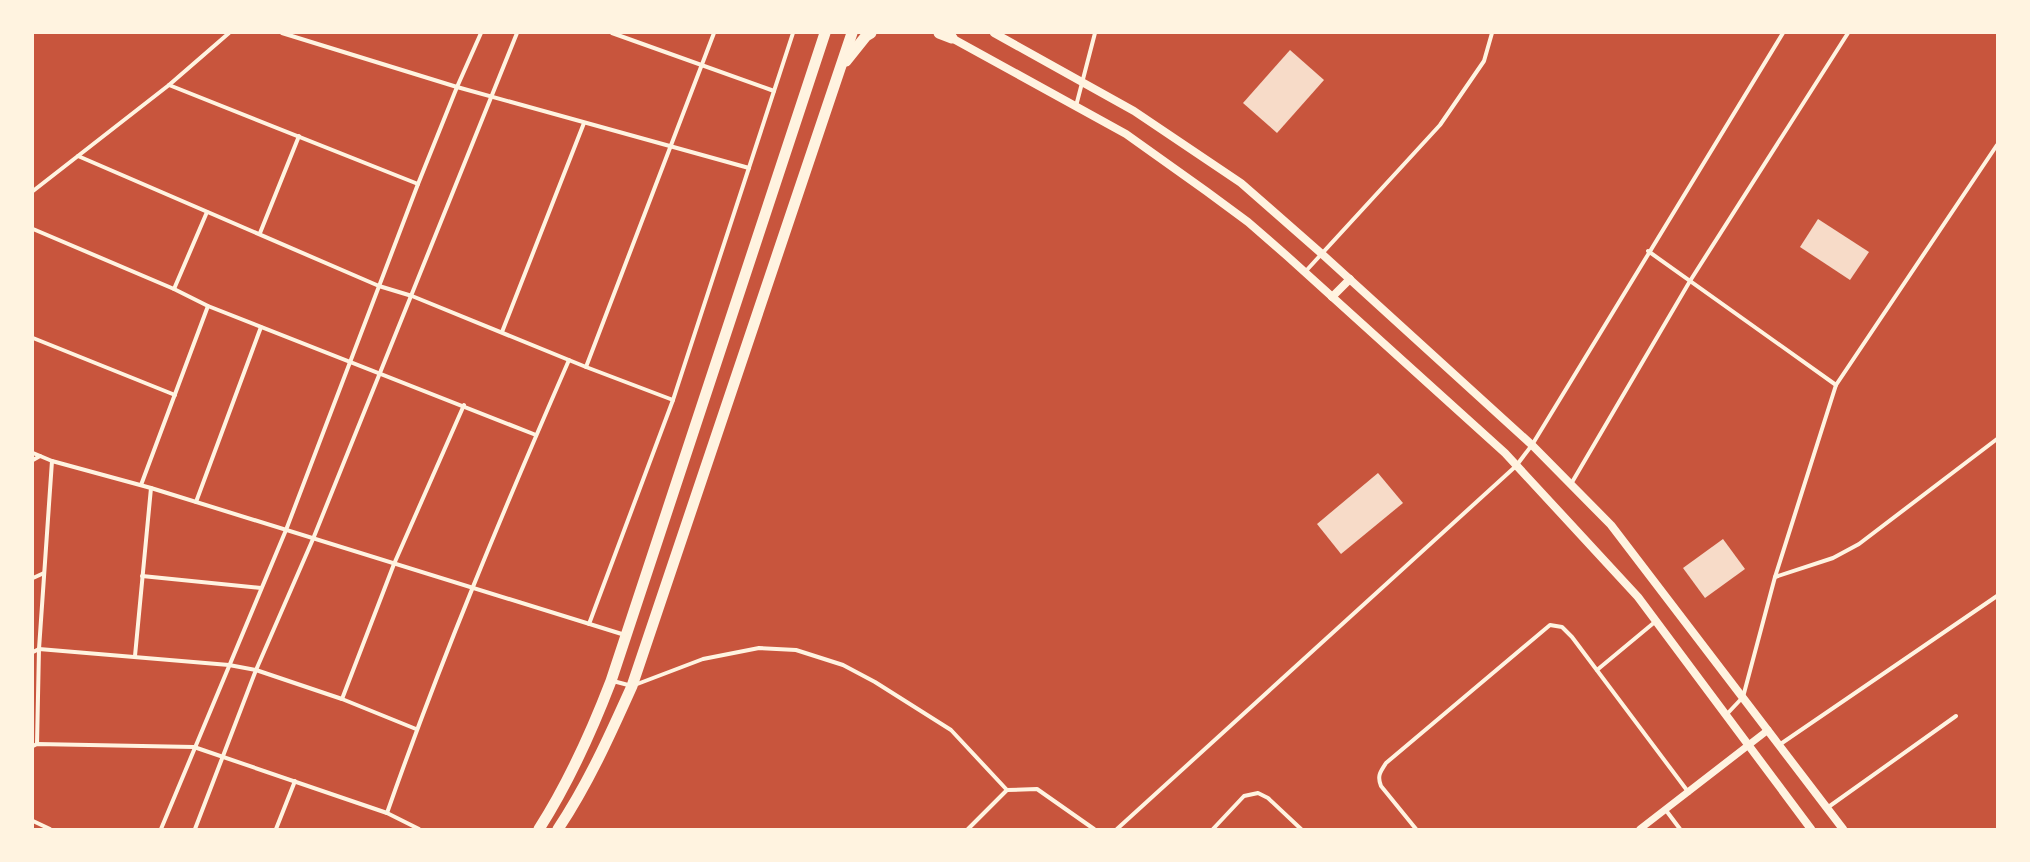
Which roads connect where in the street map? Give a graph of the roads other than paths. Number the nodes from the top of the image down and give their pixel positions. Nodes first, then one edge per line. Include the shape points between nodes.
1 (229, 33) edge
2 (282, 33) edge
3 (481, 33) edge
4 (517, 33) edge
5 (612, 33) edge
6 (714, 33) edge
7 (793, 33) edge
8 (826, 33) edge
9 (852, 33) edge
10 (871, 33) edge
11 (939, 33) edge
12 (994, 33) edge
13 (1095, 33) edge
14 (1492, 33) edge
15 (1783, 33) edge
16 (1848, 33) edge
17 (619, 34) edge
18 (947, 35) edge
19 (702, 67) junction
20 (837, 75) junction
21 (1083, 83) junction
22 (169, 86) junction
23 (457, 86) junction
24 (774, 91) junction
25 (492, 96) junction
26 (1076, 106) junction
27 (584, 123) junction
28 (299, 136) junction
29 (670, 146) junction
30 (1997, 146) edge
31 (78, 156) junction
32 (749, 168) junction
33 (418, 184) junction
34 (33, 191) edge
35 (207, 212) junction
36 (33, 228) edge
37 (260, 233) junction
38 (1648, 252) junction
39 (1322, 254) junction
40 (1304, 272) junction
41 (1350, 280) junction
42 (1690, 281) junction
43 (379, 286) junction
44 (174, 289) junction
45 (412, 296) junction
46 (1332, 297) junction
47 (208, 306) junction
48 (261, 327) junction
49 (502, 332) junction
50 (33, 338) edge
51 (569, 360) junction
52 (351, 362) junction
53 (586, 368) junction
54 (380, 373) junction
55 (1836, 385) junction
56 (175, 395) junction
57 (673, 400) junction
58 (464, 405) junction
59 (536, 435) junction
60 (1997, 439) edge
61 (1532, 445) junction
62 (33, 453) edge
63 (40, 456) junction
64 (33, 460) edge
65 (52, 461) junction
66 (1516, 466) junction
67 (141, 485) junction
68 (1571, 485) junction
69 (151, 488) junction
70 (196, 502) junction
71 (286, 530) junction
72 (313, 539) junction
73 (394, 564) junction
74 (44, 573) junction
75 (142, 576) junction
76 (1775, 577) junction
77 (33, 578) edge
78 (261, 588) junction
79 (472, 589) junction
80 (1997, 596) edge
81 (1656, 621) junction
82 (589, 624) junction
83 (626, 635) junction
84 (39, 649) junction
85 (33, 652) edge
86 (135, 656) junction
87 (229, 665) junction
88 (256, 670) junction
89 (1597, 670) junction
90 (611, 681) junction
91 (632, 686) junction
92 (1743, 697) junction
93 (342, 700) junction
94 (1727, 714) junction
95 (1956, 716) dead end
96 (416, 729) junction
97 (1768, 730) junction
98 (35, 745) edge
99 (1779, 745) junction
100 (194, 746) junction
101 (1749, 746) junction
102 (224, 757) junction
103 (295, 781) junction
104 (1007, 790) junction
105 (1689, 793) junction
106 (1827, 808) junction
107 (1665, 809) junction
108 (387, 813) junction
109 (33, 821) edge
110 (50, 829) edge
111 (161, 829) edge
112 (195, 829) edge
113 (276, 829) edge
114 (419, 829) edge
115 (539, 829) edge
116 (558, 829) edge
117 (968, 829) edge
118 (1094, 829) edge
119 (1117, 829) edge
120 (1213, 829) edge
121 (1301, 829) edge
122 (1416, 829) edge
123 (1640, 829) edge
124 (1680, 829) edge
125 (1812, 829) edge
126 (1843, 829) edge

1 - 22 street
2 - 23 street
3 - 23 street
4 - 25 street
5 - 17 street
6 - 19 street
7 - 24 street
8 - 83 highway
9 - 20 highway
10 - 20 highway via 854,50
11 - 18 highway
12 - 21 main road
13 - 21 street
14 - 39 street via 1484,61 1440,125
15 - 38 street
16 - 42 street
17 - 19 street
18 - 26 main road
19 - 24 street
19 - 29 street
20 - 91 highway
21 - 26 street
21 - 39 main road via 1134,111 1241,183
22 - 28 street
22 - 31 street
23 - 25 street
23 - 33 street
24 - 32 street
25 - 27 street
25 - 45 street
26 - 40 main road via 1126,134 1206,191 1248,222
27 - 29 street
27 - 49 street
28 - 33 street
28 - 37 street
29 - 32 street
29 - 53 street
30 - 55 street
31 - 34 street
31 - 35 street
32 - 57 street
33 - 43 street
35 - 37 street
35 - 44 street
36 - 44 street
37 - 43 street
38 - 42 street
38 - 61 street
39 - 40 street
39 - 41 main road
40 - 46 main road
41 - 46 main road
41 - 61 main road
42 - 55 street
42 - 68 street
43 - 45 street
43 - 52 street
44 - 47 street
45 - 49 street
45 - 54 street
46 - 66 main road via 1505,453
47 - 48 street
47 - 56 street
48 - 52 street
48 - 70 street
49 - 51 street
50 - 56 street
51 - 53 street
51 - 59 street
52 - 54 street
52 - 71 street
53 - 57 street
54 - 58 street
54 - 72 street
55 - 76 street
56 - 67 street
57 - 82 street
58 - 59 street
58 - 73 street
59 - 79 street
60 - 76 street via 1858,544 1832,558
61 - 66 street
61 - 68 main road
62 - 63 street
63 - 64 street
63 - 65 street
65 - 67 street
65 - 74 street
66 - 81 main road via 1638,597
66 - 119 street
67 - 69 street
68 - 92 main road via 1611,525
69 - 70 street
69 - 75 street
70 - 71 street
71 - 72 street
71 - 78 street
72 - 73 street
72 - 88 street
73 - 79 street
73 - 93 street
74 - 77 street
74 - 84 street
75 - 78 street
75 - 86 street
76 - 92 street
78 - 87 street
79 - 82 street
79 - 96 street
80 - 99 street
81 - 89 street
81 - 94 main road
82 - 83 street
83 - 90 highway
84 - 85 street
84 - 86 street
84 - 98 street
86 - 87 street
87 - 88 street
87 - 100 street
88 - 93 street
88 - 102 street
89 - 105 street
89 - 122 street via 1562,627 1550,626 1542,630 1386,763 1379,772 1378,780
90 - 91 street
90 - 115 highway via 590,734
91 - 104 street via 703,658 759,648 796,650 843,665 952,730
91 - 116 highway via 608,740
92 - 94 street
92 - 97 main road
93 - 96 street
94 - 101 main road
95 - 106 street
96 - 108 street
97 - 99 main road
97 - 101 street
98 - 100 street
99 - 106 main road
100 - 102 street
100 - 111 street
101 - 105 street
101 - 125 main road
102 - 103 street
102 - 112 street
103 - 108 street
103 - 113 street
104 - 117 street
104 - 118 street via 1037,789
105 - 107 street
106 - 126 main road
107 - 123 street
107 - 124 street
108 - 114 street
109 - 110 street
120 - 121 street via 1244,796 1258,793 1268,798

